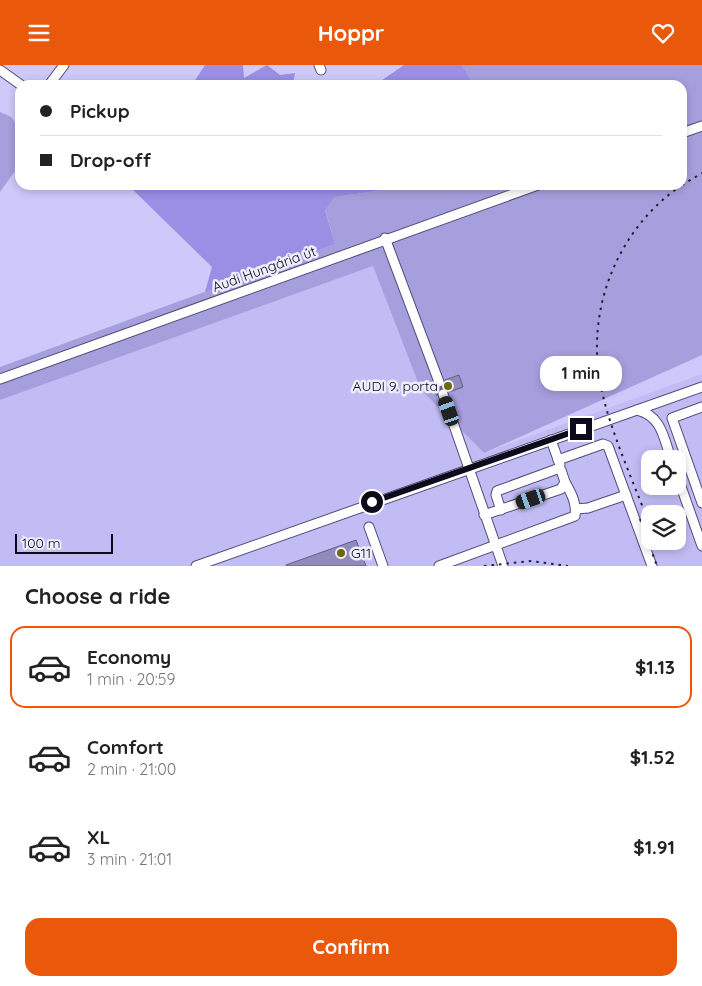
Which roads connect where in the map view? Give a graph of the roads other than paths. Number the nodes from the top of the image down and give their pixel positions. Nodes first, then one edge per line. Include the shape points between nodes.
1 (64, 65) edge
2 (0, 70) edge
3 (15, 80) edge
4 (52, 80) edge
5 (702, 126) edge
6 (687, 131) edge
7 (524, 190) edge
8 (385, 238) junction
9 (0, 379) edge
10 (439, 382) dead end
11 (702, 387) edge
12 (443, 394) dead end
13 (702, 407) edge
14 (637, 410) junction
15 (551, 439) junction
16 (668, 450) edge
17 (558, 461) junction
18 (468, 468) junction
19 (561, 470) junction
20 (565, 482) junction
21 (699, 485) edge
22 (626, 495) junction
23 (684, 495) edge
24 (702, 503) edge
25 (576, 509) junction
26 (501, 510) junction
27 (484, 515) junction
28 (369, 527) dead end
29 (495, 546) junction
30 (702, 546) edge
31 (196, 566) edge
32 (383, 566) edge
33 (439, 566) edge
34 (503, 566) edge
35 (652, 566) edge

1 - 4 street
2 - 3 street
5 - 6 street
7 - 8 street, Audi Hungária út
8 - 9 street, Audi Hungária út
8 - 10 street
11 - 14 street
12 - 18 street
13 - 21 street via 672,418
14 - 15 street
14 - 16 street via 657,421
15 - 17 street
15 - 18 street
17 - 19 street
17 - 22 street via 606,444
18 - 27 street
18 - 31 street
19 - 20 street
19 - 26 street via 498,491 496,495
20 - 25 street
20 - 26 street via 561,489
21 - 24 street
22 - 25 street
22 - 35 street
23 - 30 street
25 - 29 street via 575,516 568,520
26 - 27 street
27 - 29 street
28 - 32 street
29 - 33 street
29 - 34 street

